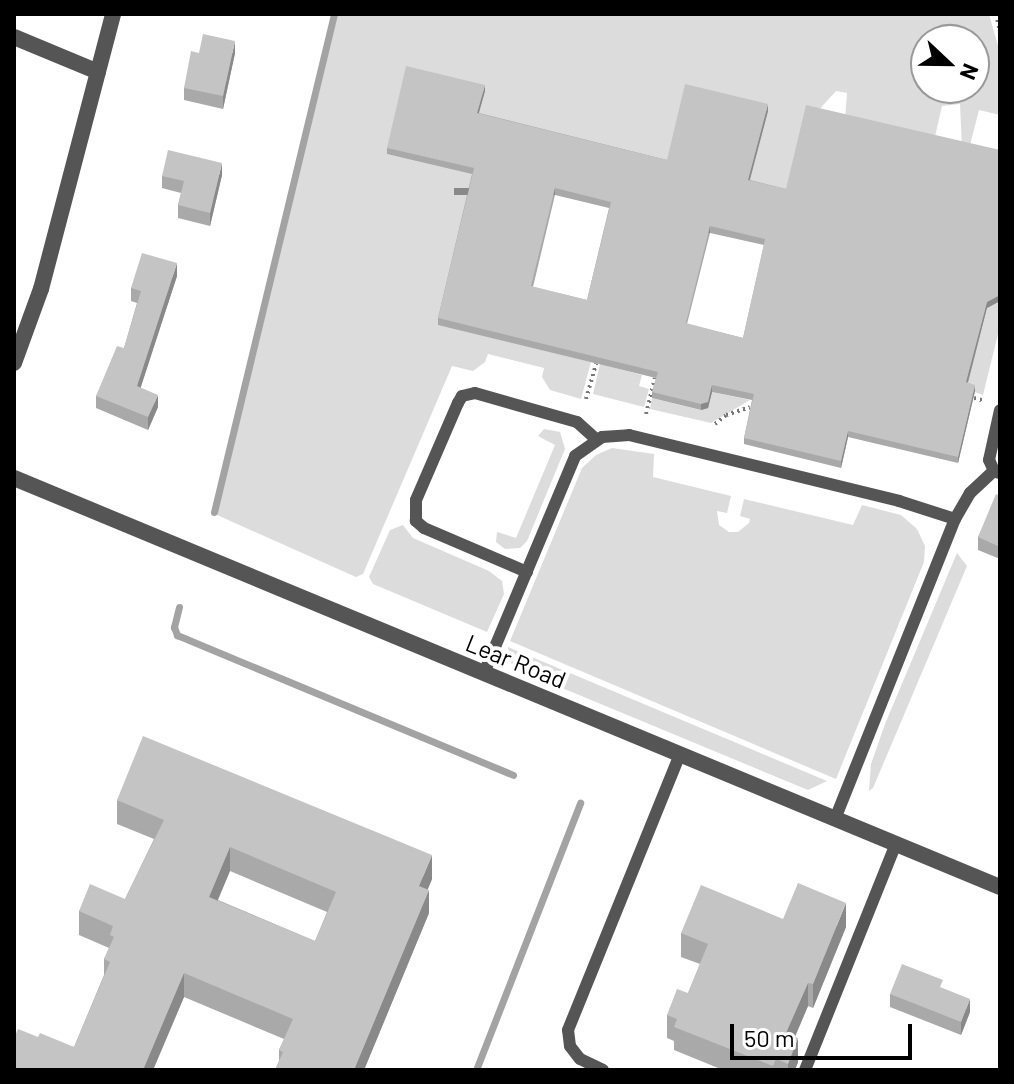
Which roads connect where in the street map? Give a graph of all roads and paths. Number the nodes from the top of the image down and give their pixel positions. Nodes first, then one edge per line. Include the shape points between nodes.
1 (113, 14) edge
2 (996, 14) edge
3 (1000, 32) edge
4 (14, 37) edge
5 (98, 72) junction
6 (14, 363) edge
7 (596, 363) edge
8 (655, 378) edge
9 (974, 398) edge
10 (586, 399) dead end
11 (985, 401) dead end
12 (750, 407) edge
13 (1000, 410) edge
14 (646, 414) dead end
15 (715, 424) dead end
16 (596, 439) junction
17 (997, 472) edge
18 (14, 478) edge
19 (955, 519) junction
20 (527, 572) junction
21 (484, 673) junction
22 (680, 754) junction
23 (835, 819) junction
24 (896, 844) junction
25 (1000, 887) edge
26 (603, 1070) edge
27 (805, 1070) edge

1 - 5 street
2 - 3 path
4 - 5 street
5 - 6 street via 41,289
7 - 10 path
8 - 14 path
9 - 11 path
12 - 15 path
13 - 17 lane via 989,460
16 - 19 lane via 629,435
16 - 20 lane via 575,456
16 - 20 lane via 577,422 475,393 462,396 458,403 416,500 416,521
17 - 19 lane via 970,493
18 - 21 street, Lear Road
19 - 23 lane
20 - 21 lane
21 - 22 street, Lear Road
22 - 23 street, Lear Road
22 - 26 lane via 568,1030 570,1046 580,1059
23 - 24 street, Lear Road
24 - 25 street, Lear Road
24 - 27 lane

